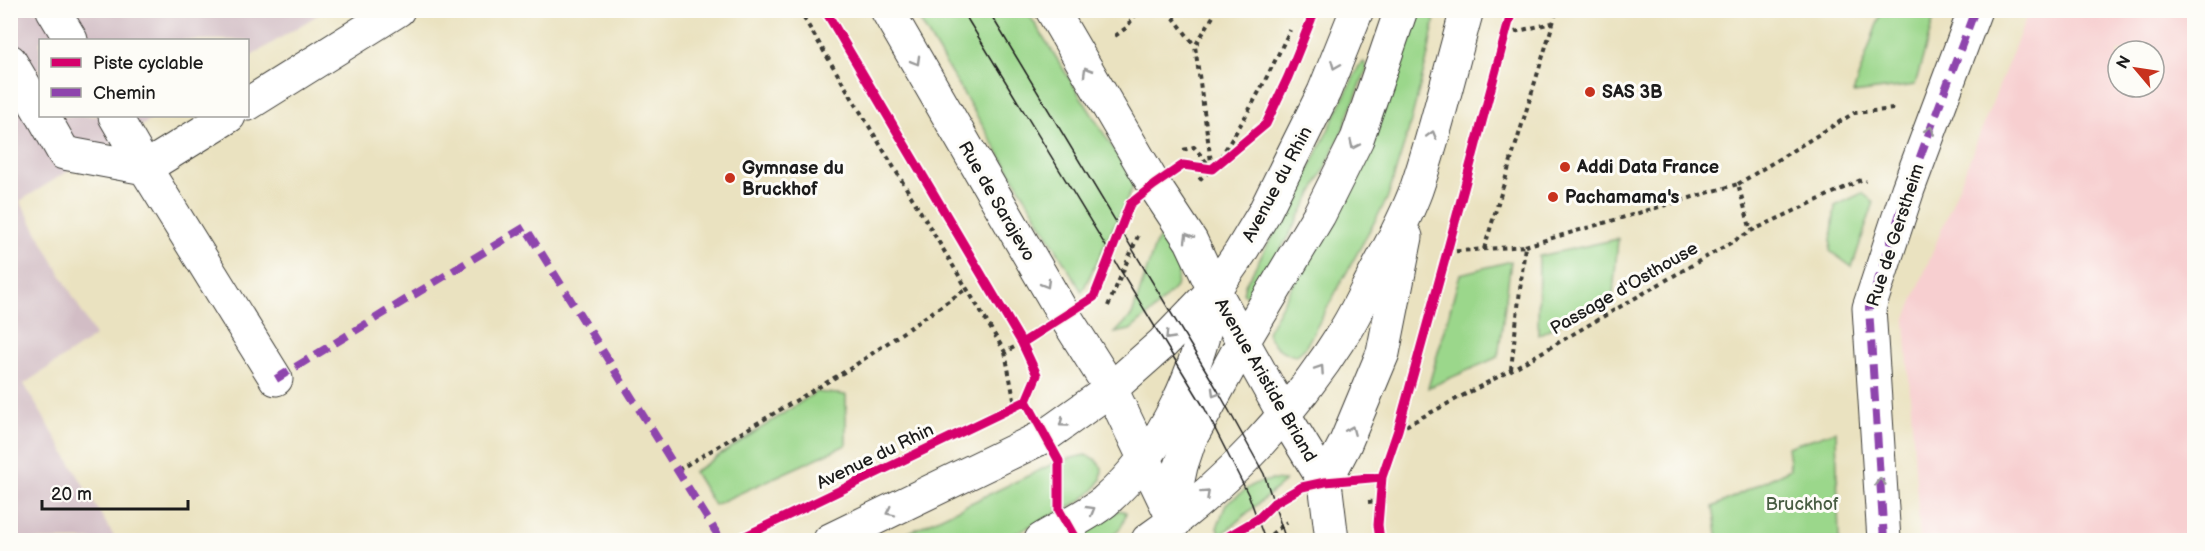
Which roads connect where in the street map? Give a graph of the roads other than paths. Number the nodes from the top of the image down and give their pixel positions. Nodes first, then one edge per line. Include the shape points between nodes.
1 (53, 10) edge
2 (398, 10) edge
3 (887, 10) edge
4 (1052, 10) edge
5 (1357, 10) edge
6 (1401, 10) edge
7 (1467, 10) edge
8 (1975, 10) edge
9 (70, 39) edge
10 (10, 60) edge
11 (249, 103) edge
12 (39, 109) edge
13 (44, 117) edge
14 (116, 117) edge
15 (227, 117) edge
16 (145, 168) junction
17 (1415, 191) junction
18 (1214, 290) junction
19 (1243, 342) junction
20 (276, 379) dead end
21 (1111, 389) junction
22 (1284, 415) junction
23 (1145, 458) junction
24 (1324, 482) junction
25 (1179, 531) edge
26 (830, 540) edge
27 (1041, 540) edge
28 (1148, 540) edge
29 (1332, 540) edge
30 (1884, 540) edge

1 - 9 main road
2 - 11 main road
3 -> 21 main road, Rue de Sarajevo
18 -> 4 main road via 1191,241
5 -> 18 main road, Avenue du Rhin via 1324,92 1277,189
6 -> 19 main road via 1357,139 1319,215
17 -> 7 main road
30 -> 8 main road, Rue de Gerstheim via 1869,308 1908,189
10 - 12 main road
13 - 16 main road via 64,153
14 - 16 main road
15 - 16 main road
16 - 20 main road
22 -> 17 main road via 1345,331 1397,234
24 -> 17 main road via 1345,444 1383,353
18 - 19 main road, Avenue Aristide Briand
18 -> 21 main road, Avenue du Rhin
18 - 23 main road via 1207,326 1188,382
19 - 22 main road, Avenue Aristide Briand
19 -> 25 main road via 1190,439 1176,494
21 - 23 main road
21 -> 26 main road, Avenue du Rhin via 1045,436
22 - 24 main road, Avenue Aristide Briand
25 -> 22 main road
23 - 25 main road
27 -> 23 main road via 1102,504
24 - 29 main road, Avenue Aristide Briand
25 - 28 main road

